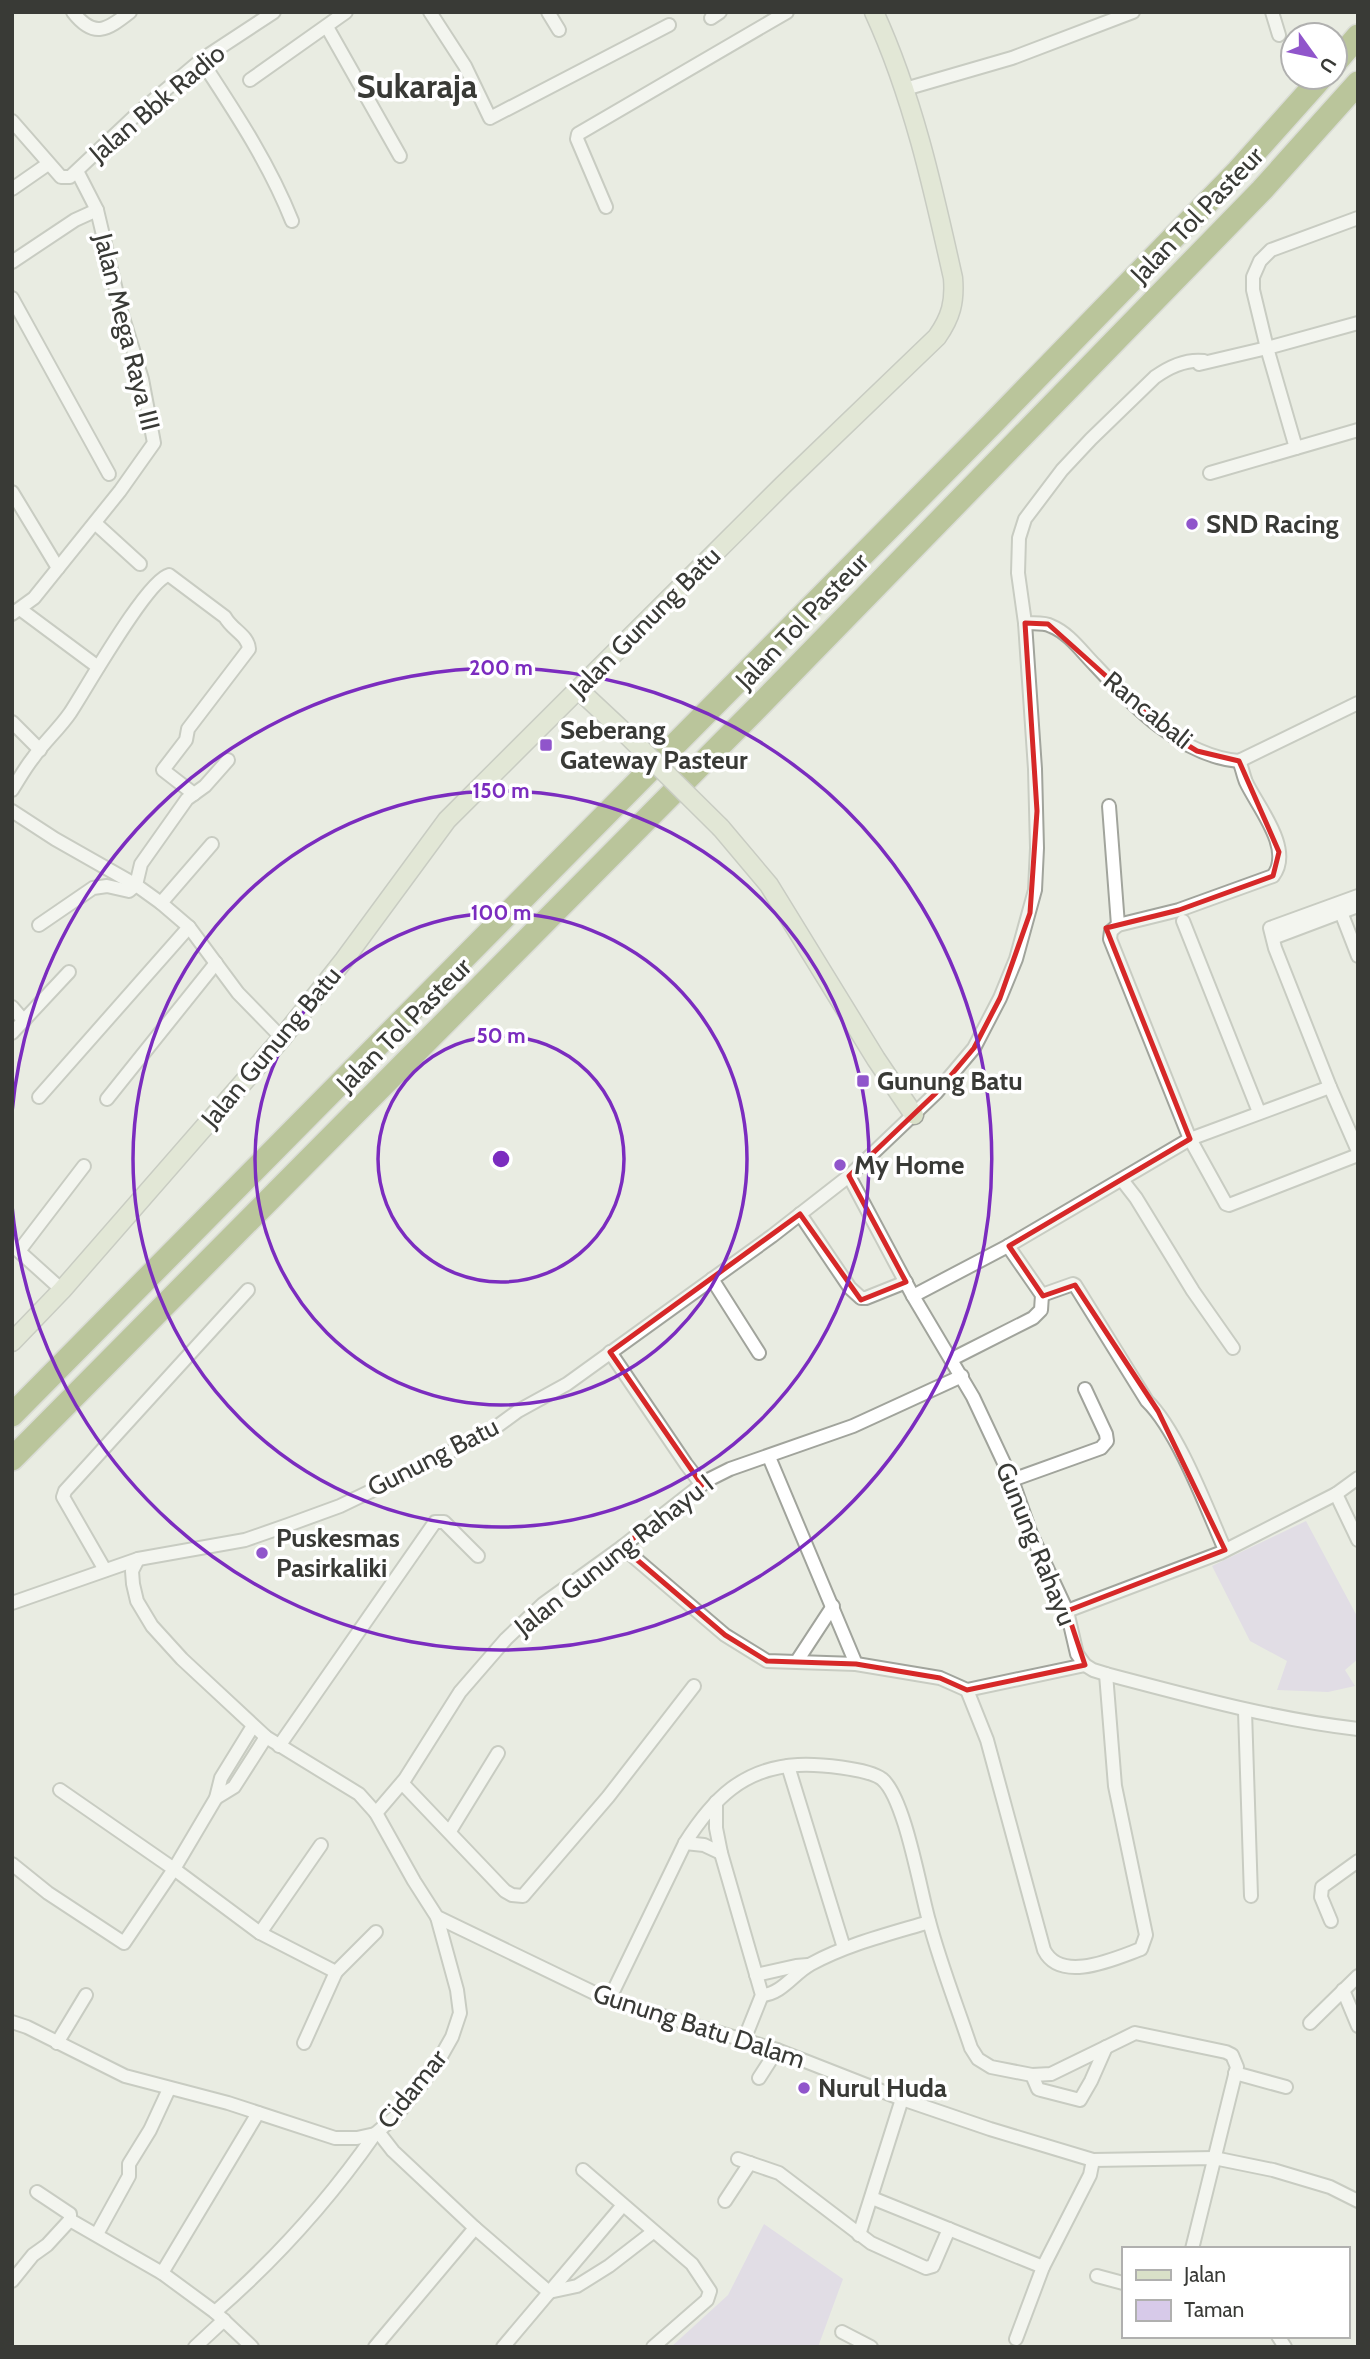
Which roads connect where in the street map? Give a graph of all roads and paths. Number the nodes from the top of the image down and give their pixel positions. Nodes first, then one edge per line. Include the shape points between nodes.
1 (73, 12) edge
2 (130, 12) edge
3 (274, 12) edge
4 (346, 12) edge
5 (430, 12) edge
6 (548, 12) edge
7 (787, 12) edge
8 (874, 12) edge
9 (1133, 12) edge
10 (1272, 12) edge
11 (669, 25) dead end
12 (327, 27) junction
13 (559, 30) dead end
14 (1279, 35) dead end
15 (201, 60) junction
16 (250, 80) dead end
17 (1358, 83) edge
18 (905, 89) junction
19 (1309, 91) edge
20 (12, 121) edge
21 (400, 156) dead end
22 (48, 164) junction
23 (77, 170) junction
24 (12, 189) edge
25 (606, 207) dead end
26 (97, 210) junction
27 (1358, 218) edge
28 (292, 221) dead end
29 (12, 261) edge
30 (12, 298) edge
31 (1358, 323) edge
32 (1267, 348) junction
33 (1358, 430) edge
34 (1296, 448) junction
35 (1210, 473) dead end
36 (109, 474) dead end
37 (12, 492) edge
38 (95, 523) junction
39 (140, 564) dead end
40 (58, 568) junction
41 (16, 611) edge
42 (1025, 623) junction
43 (97, 667) junction
44 (578, 689) junction
45 (1356, 708) edge
46 (12, 722) edge
47 (40, 750) junction
48 (228, 760) dead end
49 (1239, 761) junction
50 (12, 790) edge
51 (194, 794) junction
52 (1109, 806) dead end
53 (12, 811) edge
54 (212, 844) dead end
55 (136, 885) junction
56 (1358, 896) edge
57 (161, 903) junction
58 (1358, 906) edge
59 (1339, 908) junction
60 (1183, 921) dead end
61 (39, 925) dead end
62 (1118, 925) junction
63 (189, 928) junction
64 (1358, 956) edge
65 (216, 962) junction
66 (69, 972) dead end
67 (12, 1007) edge
68 (23, 1021) junction
69 (12, 1033) edge
70 (282, 1038) junction
71 (1330, 1087) junction
72 (39, 1097) dead end
73 (107, 1098) dead end
74 (1259, 1111) junction
75 (914, 1115) junction
76 (1190, 1139) junction
77 (1358, 1153) edge
78 (84, 1166) dead end
79 (849, 1176) junction
80 (1122, 1180) junction
81 (800, 1214) junction
82 (1008, 1246) junction
83 (15, 1248) edge
84 (712, 1279) junction
85 (906, 1282) junction
86 (62, 1290) junction
87 (248, 1290) dead end
88 (913, 1296) junction
89 (1042, 1296) junction
90 (12, 1342) edge
91 (1233, 1348) dead end
92 (610, 1352) junction
93 (759, 1353) dead end
94 (952, 1359) junction
95 (962, 1376) junction
96 (1085, 1389) dead end
97 (12, 1415) edge
98 (769, 1457) junction
99 (12, 1459) edge
100 (1358, 1478) edge
101 (1012, 1479) junction
102 (702, 1485) junction
103 (1336, 1494) junction
104 (1358, 1540) edge
105 (622, 1547) junction
106 (1226, 1550) junction
107 (478, 1556) dead end
108 (138, 1559) junction
109 (104, 1570) junction
110 (12, 1603) edge
111 (833, 1606) junction
112 (1068, 1611) junction
113 (797, 1661) junction
114 (856, 1664) junction
115 (1085, 1665) junction
116 (1106, 1674) junction
117 (694, 1686) dead end
118 (967, 1690) junction
119 (1245, 1711) junction
120 (253, 1726) junction
121 (1358, 1729) edge
122 (266, 1737) junction
123 (279, 1746) junction
124 (498, 1753) dead end
125 (788, 1766) junction
126 (402, 1783) junction
127 (60, 1790) dead end
128 (216, 1798) junction
129 (716, 1802) junction
130 (376, 1813) junction
131 (450, 1831) junction
132 (685, 1843) junction
133 (321, 1845) dead end
134 (721, 1853) junction
135 (1358, 1861) edge
136 (12, 1864) edge
137 (174, 1869) junction
138 (1251, 1896) dead end
139 (437, 1917) junction
140 (1331, 1921) dead end
141 (929, 1922) junction
142 (376, 1932) dead end
143 (260, 1933) junction
144 (844, 1948) junction
145 (808, 1965) junction
146 (336, 1972) junction
147 (757, 1975) junction
148 (1358, 1976) edge
149 (1343, 1990) junction
150 (86, 1995) dead end
151 (762, 1995) junction
152 (609, 2000) junction
153 (12, 2022) edge
154 (1310, 2023) dead end
155 (1358, 2026) edge
156 (748, 2030) dead end
157 (57, 2043) junction
158 (304, 2043) dead end
159 (1106, 2047) junction
160 (777, 2050) junction
161 (1235, 2073) junction
162 (1032, 2075) junction
163 (760, 2078) dead end
164 (1286, 2087) dead end
165 (169, 2089) junction
166 (902, 2099) junction
167 (258, 2113) junction
168 (377, 2134) junction
169 (1214, 2158) junction
170 (1093, 2160) junction
171 (583, 2170) dead end
172 (37, 2192) dead end
173 (872, 2197) junction
174 (1358, 2200) edge
175 (725, 2201) dead end
176 (623, 2205) junction
177 (70, 2220) junction
178 (474, 2228) junction
179 (949, 2229) junction
180 (653, 2232) junction
181 (97, 2234) junction
182 (859, 2235) junction
183 (1192, 2247) edge
184 (1043, 2267) junction
185 (15, 2272) edge
186 (162, 2273) junction
187 (1097, 2276) dead end
188 (1122, 2283) edge
189 (549, 2292) junction
190 (220, 2316) junction
191 (842, 2332) dead end
192 (1016, 2339) dead end
193 (194, 2347) edge
194 (252, 2347) edge
195 (375, 2347) edge
196 (503, 2347) edge
197 (653, 2347) edge
198 (871, 2347) edge

1 - 2 street via 89,28 104,30
3 - 15 street, Jalan Bbk Radio
4 - 12 street
5 - 11 street via 465,66 490,118
6 - 13 street
7 - 25 street via 578,134
8 - 18 main road, Jalan Gunung Batu
9 - 18 street via 1012,58
10 - 14 street
12 - 16 street
12 - 21 street
15 - 23 street, Jalan Bbk Radio
15 - 28 street via 255,144
17 - 99 highway, Jalan Tol Pasteur via 1262,190 759,706
18 - 44 main road, Jalan Gunung Batu via 953,278 953,309 946,324
19 - 97 highway, Jalan Tol Pasteur via 1002,414
20 - 22 street
22 - 23 street via 65,178
22 - 24 street
23 - 26 street, Jalan Mega Raya III
26 - 29 street
26 - 38 street, Jalan Mega Raya III via 154,438 151,450
27 - 32 street via 1271,250 1260,261 1253,289
30 - 36 street
31 - 32 street, Gunung Batu
32 - 34 street
32 - 42 street, Gunung Batu via 1167,368 1062,470 1025,519 1019,538
33 - 34 street
34 - 35 street
37 - 40 street
38 - 39 street
38 - 40 street, Jalan Mega Raya III
40 - 41 street, Jalan Mega Raya III via 34,598
41 - 43 street
42 - 49 street, Rancabali via 1048,624 1062,631 1118,690 1174,737 1197,751
42 - 75 street, Gunung Batu via 1037,811 1030,913 1000,998 974,1048
43 - 47 street via 69,714
43 - 51 street via 143,602 169,575 215,608 246,639 249,649 163,770
44 - 70 main road, Jalan Gunung Batu via 447,820
44 - 75 main road, bridge via 721,828 769,885
45 - 49 street
46 - 47 street
47 - 50 street
48 - 51 street
49 - 62 street via 1268,819 1279,852 1279,869 1273,876 1179,910
51 - 55 street via 141,864
52 - 62 street
53 - 55 street
54 - 57 street
55 - 57 street
55 - 61 street via 129,891 93,888
56 - 59 street
57 - 63 street
58 - 59 street
59 - 64 street
59 - 71 street via 1273,938
60 - 74 street
62 - 76 street via 1110,939
63 - 65 street
63 - 72 street
65 - 70 street
65 - 73 street
66 - 68 street
67 - 68 street
68 - 69 street
70 - 86 main road, Jalan Gunung Batu
71 - 74 street
71 - 77 street
74 - 76 street
75 - 79 street, Gunung Batu
76 - 77 street via 1229,1205
76 - 80 street
78 - 83 street
79 - 81 street, Gunung Batu
79 - 85 street, Gunung Rahayu
80 - 82 street
80 - 91 street
81 - 84 street, Gunung Batu
81 - 85 street via 861,1298
82 - 88 street
82 - 89 street
83 - 86 street
84 - 92 street, Gunung Batu
84 - 93 street
85 - 88 street, Gunung Rahayu
86 - 90 main road, Jalan Gunung Batu
87 - 109 street via 65,1491 63,1497
88 - 94 street, Gunung Rahayu
89 - 94 street via 1041,1310 1033,1318
89 - 106 street via 1075,1285 1147,1401 1158,1411
92 - 102 street
92 - 108 street, Gunung Batu via 492,1430 340,1506 245,1540
94 - 95 street, Gunung Rahayu
95 - 98 street, Jalan Gunung Rahayu I via 853,1426
95 - 101 street, Gunung Rahayu
96 - 101 street via 1107,1441 1101,1448
98 - 102 street, Jalan Gunung Rahayu I via 730,1469
98 - 111 street
100 - 103 street
101 - 112 street, Gunung Rahayu via 1031,1534
102 - 105 street, Jalan Gunung Rahayu I
103 - 104 street
103 - 106 street
105 - 113 street via 725,1634 767,1661
105 - 126 street, Jalan Gunung Rahayu I via 543,1604 506,1639 460,1692
106 - 112 street
107 - 123 street via 444,1522 435,1522
108 - 109 street, Gunung Batu
108 - 120 street via 132,1571 133,1584 152,1626
109 - 110 street, Gunung Batu
111 - 113 street
111 - 114 street
112 - 115 street, Gunung Rahayu via 1077,1654
113 - 114 street
114 - 118 street via 940,1678
115 - 116 street
115 - 118 street
116 - 118 street via 1115,1786 1146,1935 1141,1949 1085,1968 1059,1964 1047,1955 987,1740
116 - 119 street
117 - 131 street via 523,1896 505,1891
119 - 121 street
119 - 138 street
120 - 122 street
120 - 128 street via 221,1778
122 - 123 street
122 - 128 street via 234,1787
123 - 130 street via 359,1794
124 - 131 street
125 - 129 street via 757,1773
125 - 141 street via 848,1769 887,1785 901,1813
125 - 144 street
126 - 130 street, Jalan Gunung Rahayu I
126 - 131 street
127 - 137 street
128 - 137 street
129 - 132 street
129 - 134 street
130 - 139 street
132 - 134 street
132 - 152 street
133 - 143 street
134 - 147 street
135 - 140 street via 1322,1887 1321,1898
136 - 137 street via 123,1944
137 - 143 street
139 - 152 street, Gunung Batu Dalam
139 - 168 street, Cidamar via 460,2012 435,2067
141 - 144 street
141 - 162 street via 973,2053 990,2067
142 - 146 street
143 - 146 street
144 - 145 street
145 - 147 street
145 - 151 street via 777,1991
146 - 158 street
147 - 151 street
148 - 149 street
149 - 154 street
149 - 155 street
150 - 157 street
151 - 156 street
152 - 160 street, Gunung Batu Dalam
153 - 157 street, Cidamar
157 - 165 street, Cidamar via 125,2076
159 - 161 street via 1140,2033 1226,2052 1235,2059
159 - 162 street via 1051,2074
159 - 162 street via 1080,2100 1041,2091
160 - 163 street
160 - 166 street, Gunung Batu Dalam
161 - 164 street
161 - 169 street
165 - 167 street, Cidamar
165 - 181 street
166 - 170 street, Gunung Batu Dalam
166 - 173 street
167 - 168 street, Cidamar via 335,2138
167 - 186 street
168 - 178 street
168 - 190 street via 282,2251
169 - 170 street, Gunung Batu Dalam
169 - 174 street, Gunung Batu Dalam via 1284,2173
169 - 183 street
170 - 184 street via 1090,2175
171 - 176 street
172 - 177 street via 70,2214
173 - 179 street
173 - 182 street
175 - 182 street via 744,2161 779,2173
176 - 180 street
176 - 189 street
177 - 181 street
177 - 185 street
178 - 189 street
178 - 195 street
179 - 182 street via 929,2269
179 - 184 street
180 - 189 street via 577,2286
180 - 197 street via 692,2264 710,2291 707,2300
181 - 186 street
184 - 192 street
186 - 190 street
187 - 188 street
189 - 196 street
190 - 193 street
190 - 194 street
191 - 198 street

